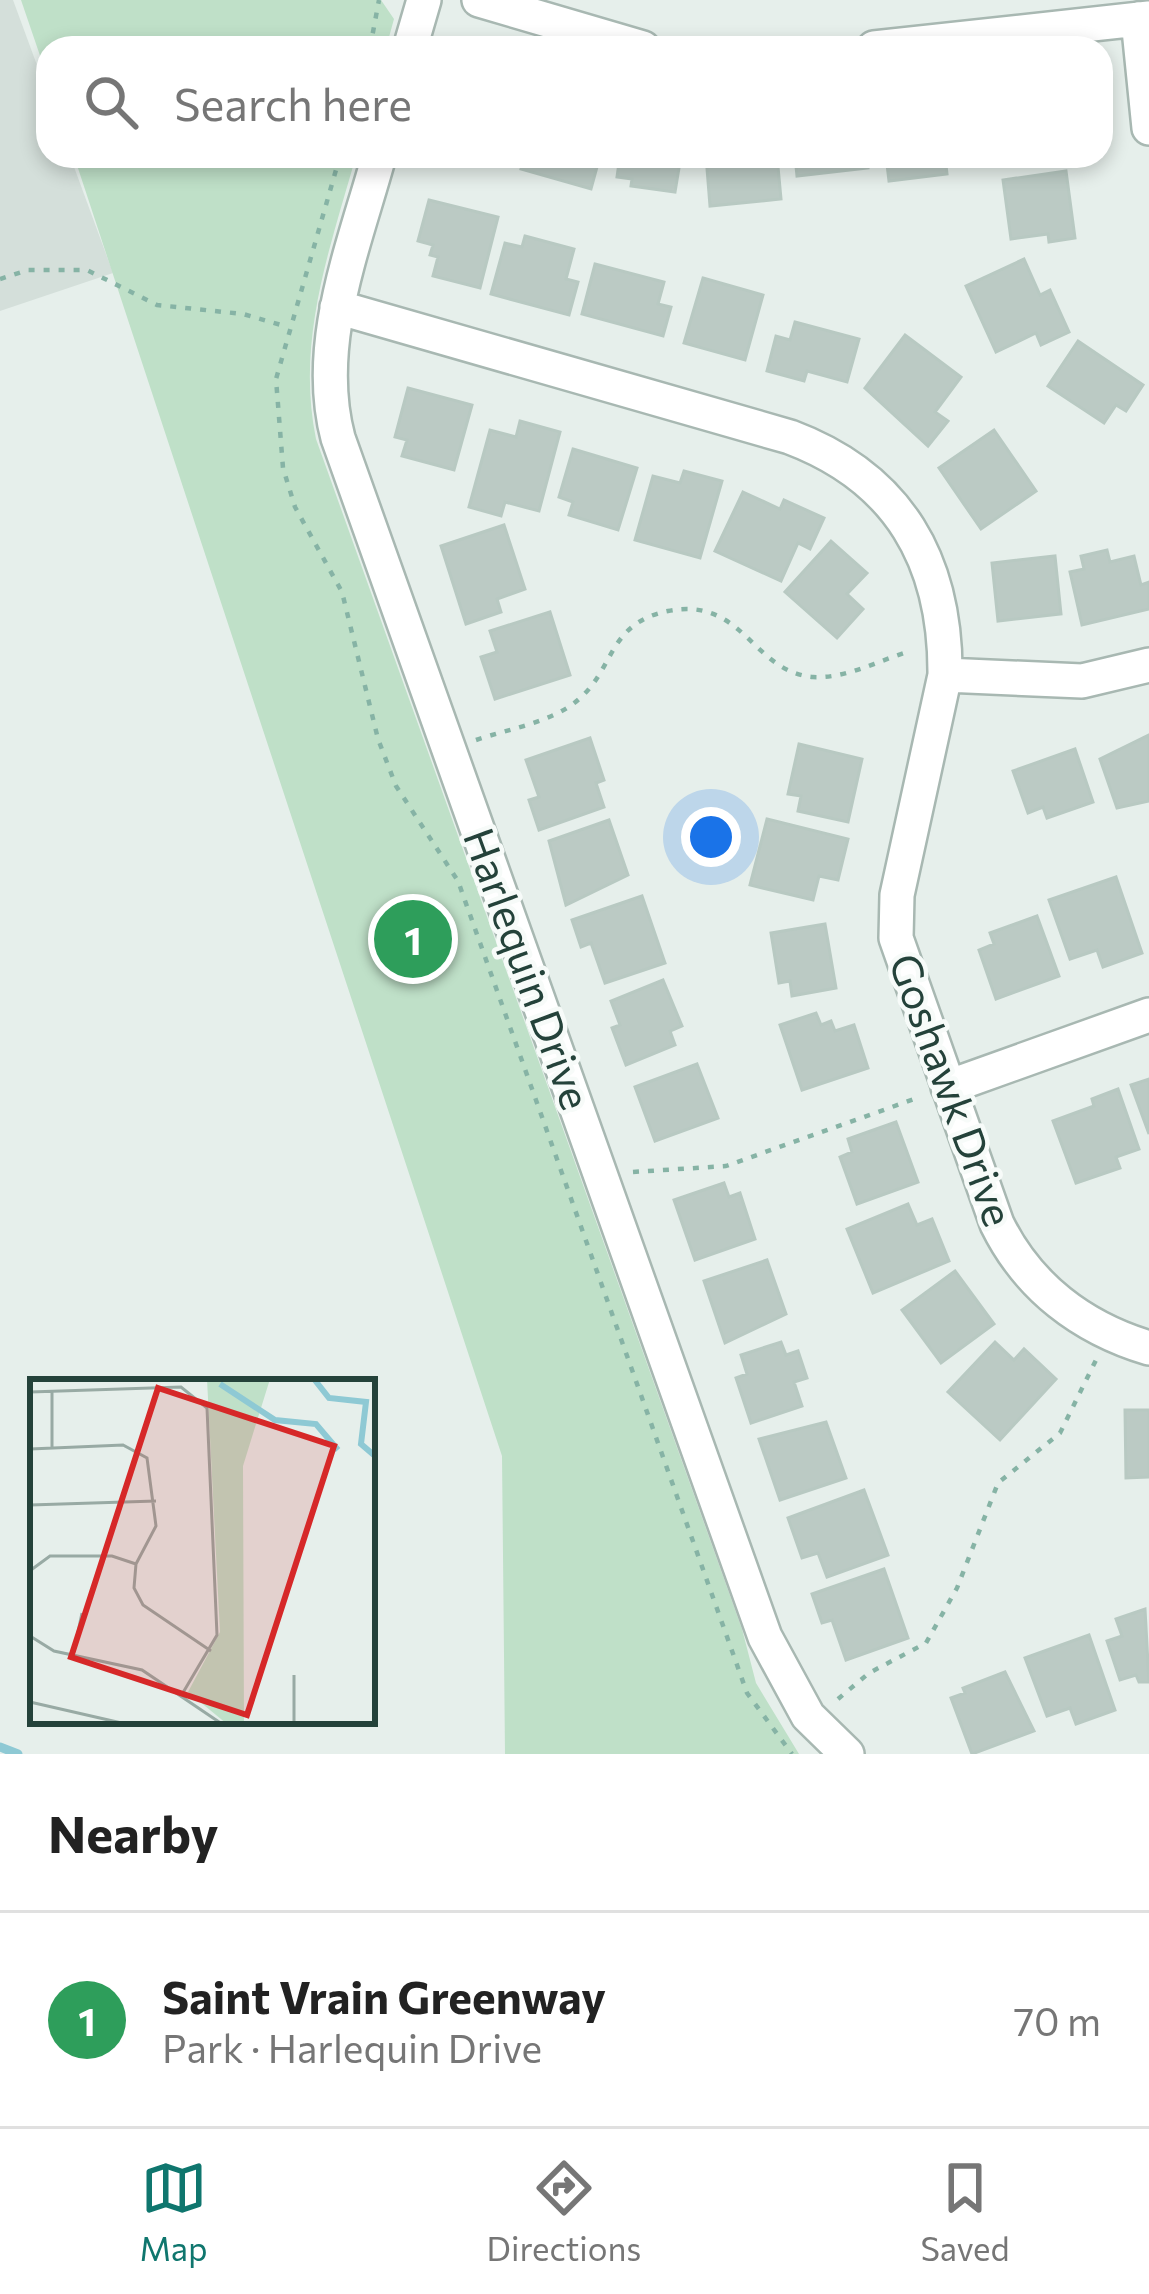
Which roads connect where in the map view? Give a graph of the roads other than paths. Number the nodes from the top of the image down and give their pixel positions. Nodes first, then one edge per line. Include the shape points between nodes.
1 (424, 0) edge
2 (479, 0) edge
3 (1143, 18) edge
4 (414, 36) edge
5 (602, 36) edge
6 (982, 36) edge
7 (1149, 128) edge
8 (377, 168) edge
9 (337, 307) junction
10 (945, 659) junction
11 (1149, 665) edge
12 (1149, 1015) edge
13 (948, 1087) junction
14 (1149, 1348) edge
15 (847, 1754) edge

1 - 4 street
2 - 5 street
3 - 6 street
3 - 7 street
8 - 9 street, Harlequin Drive
9 - 10 street, Goshawk Drive via 820,448 872,484 911,531 936,582
9 - 15 street, Harlequin Drive via 331,411 449,749 765,1637 813,1722
10 - 11 street via 1082,681
10 - 13 street, Goshawk Drive via 895,922
12 - 13 street
13 - 14 street, Goshawk Drive via 1013,1256 1052,1297

